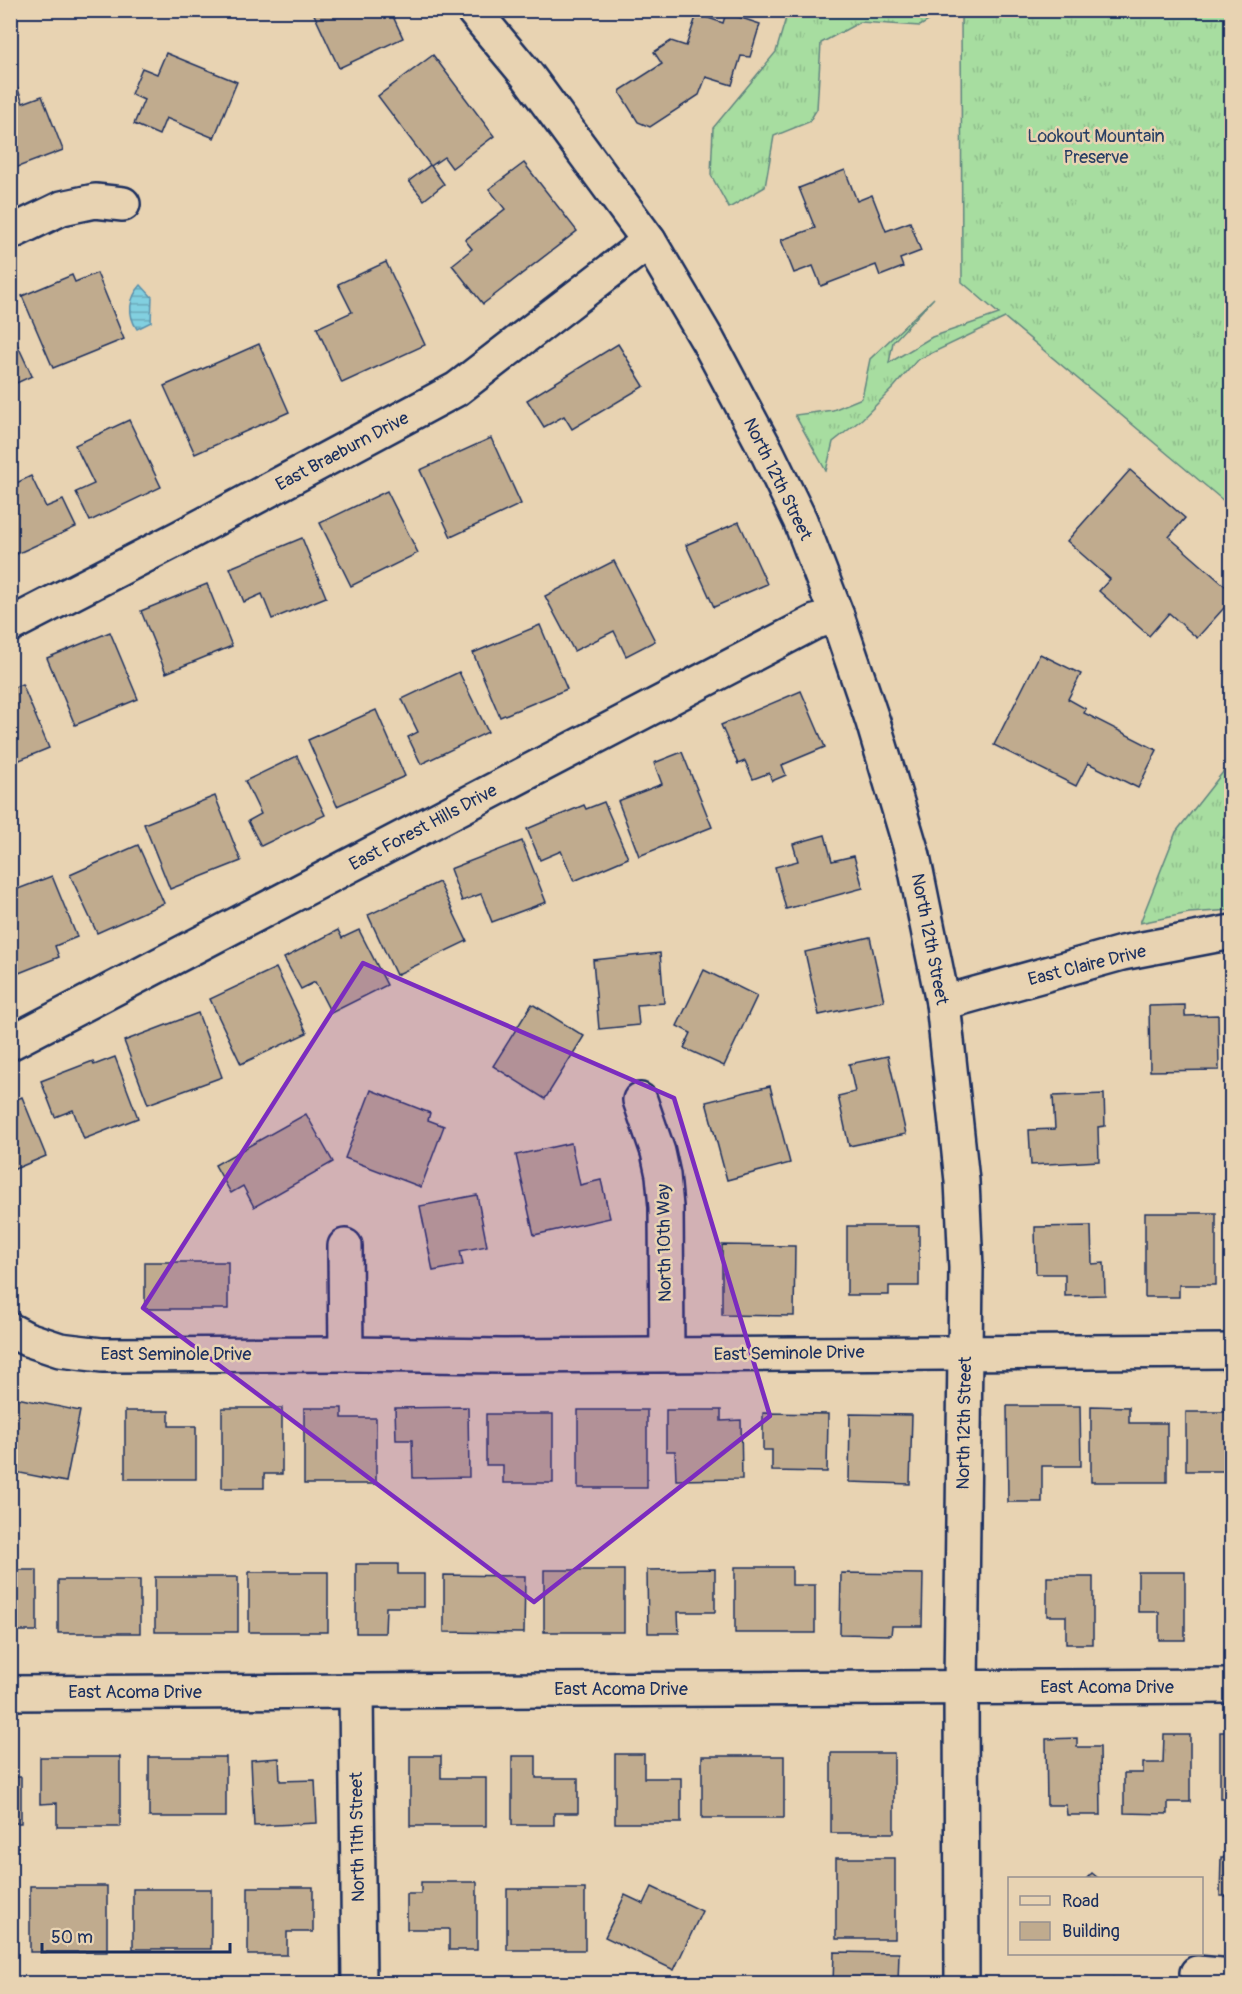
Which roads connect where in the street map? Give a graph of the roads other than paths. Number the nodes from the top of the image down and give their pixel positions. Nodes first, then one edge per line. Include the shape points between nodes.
1 (473, 10) edge
2 (123, 204) dead end
3 (10, 233) edge
4 (650, 241) junction
5 (837, 616) junction
6 (10, 625) edge
7 (1232, 932) edge
8 (943, 1003) junction
9 (10, 1043) edge
10 (640, 1100) dead end
11 (345, 1246) dead end
12 (10, 1330) edge
13 (965, 1351) junction
14 (1232, 1351) edge
15 (346, 1354) junction
16 (667, 1354) junction
17 (1232, 1686) edge
18 (961, 1687) junction
19 (356, 1691) junction
20 (10, 1693) edge
21 (1197, 1973) dead end
22 (1232, 1976) edge
23 (359, 1983) edge
24 (962, 1983) edge

1 - 4 street, North 12th Street
2 - 3 street via 95,201 62,208
4 - 5 street, North 12th Street via 708,341 800,520
4 - 6 street, East Braeburn Drive via 457,389
5 - 8 street, North 12th Street via 913,856
5 - 9 street, East Forest Hills Drive via 815,622
7 - 8 street, East Claire Drive via 1122,953
8 - 13 street, North 12th Street via 962,1181
10 - 16 street, North 10th Way via 663,1175
11 - 15 street
12 - 15 street, East Seminole Drive via 60,1350 102,1355
13 - 14 street, East Seminole Drive
13 - 16 street, East Seminole Drive
13 - 18 street, North 12th Street
15 - 16 street, East Seminole Drive
17 - 18 street, East Acoma Drive
18 - 19 street, East Acoma Drive
18 - 24 street, North 12th Street
19 - 20 street, East Acoma Drive
19 - 23 street, North 11th Street
21 - 22 street

